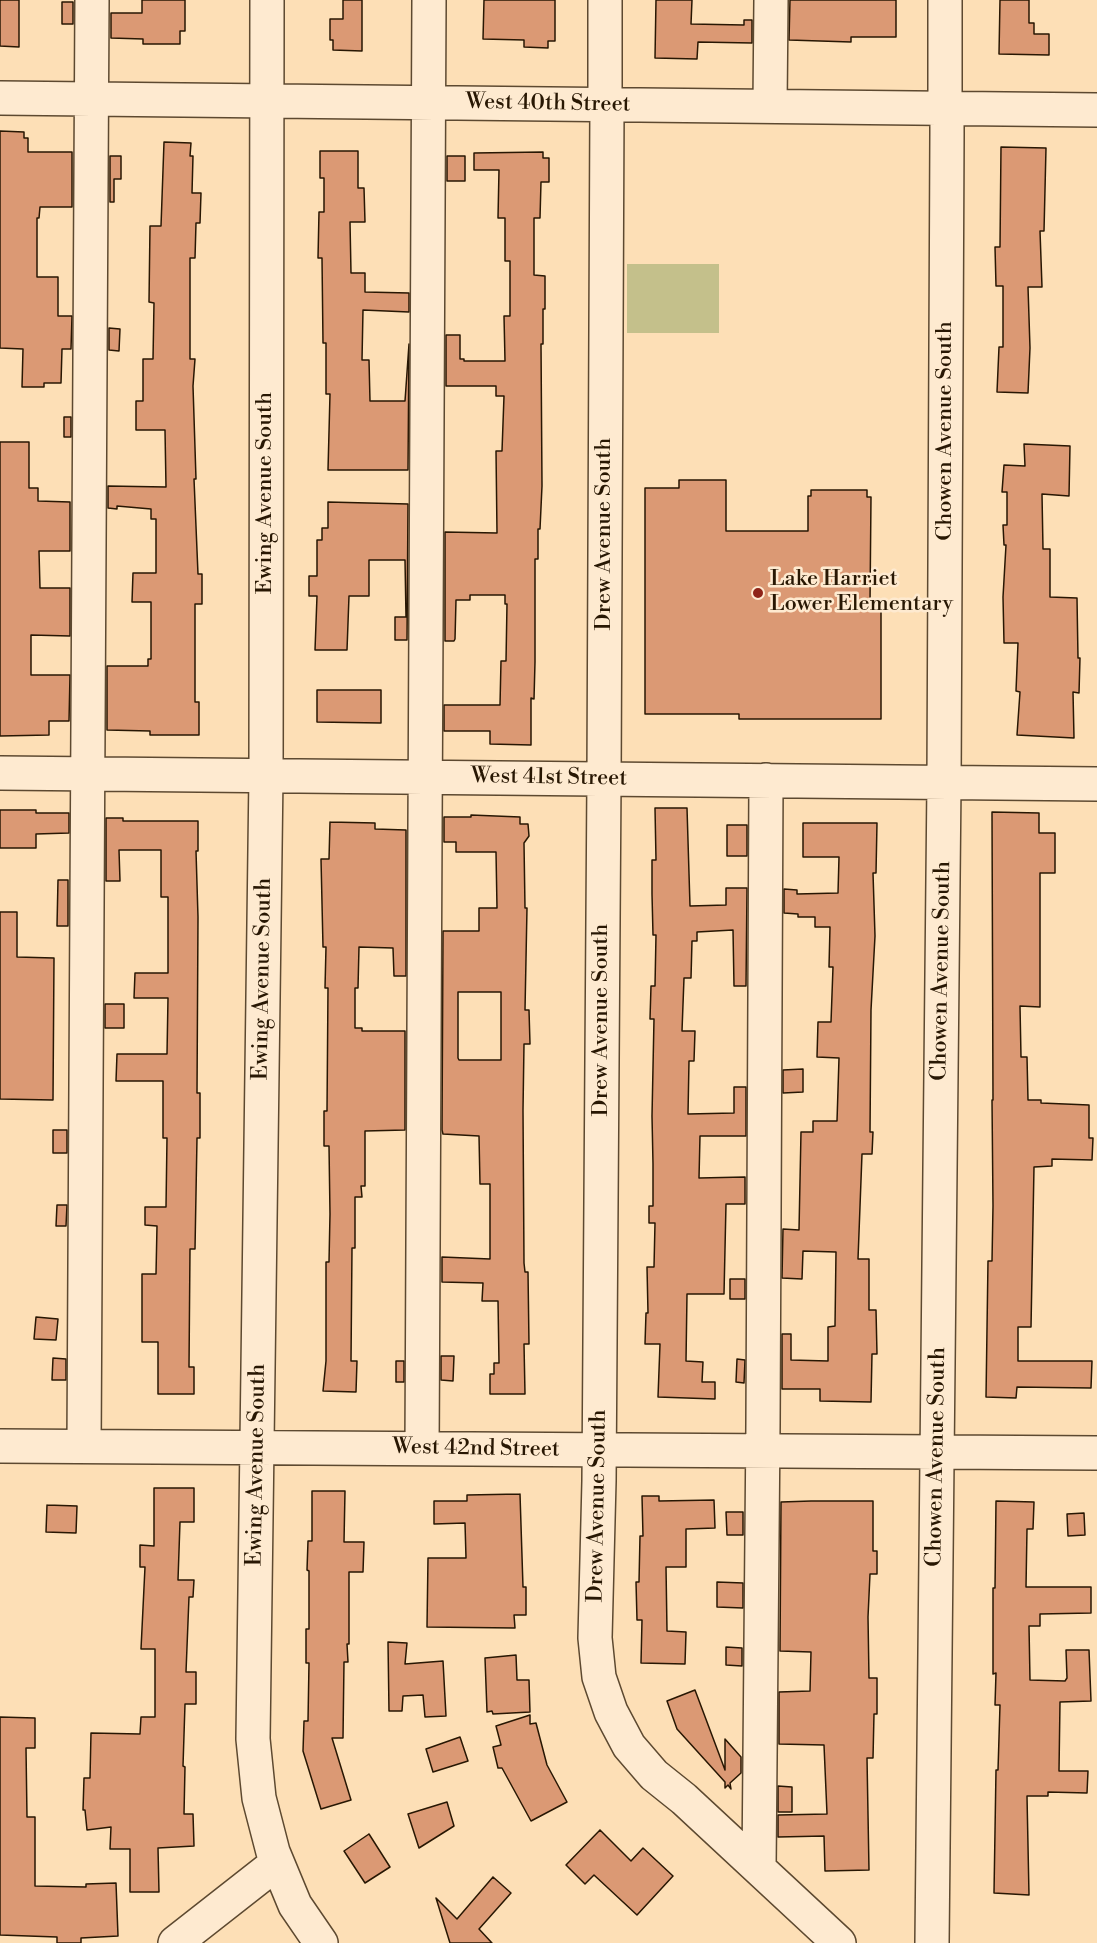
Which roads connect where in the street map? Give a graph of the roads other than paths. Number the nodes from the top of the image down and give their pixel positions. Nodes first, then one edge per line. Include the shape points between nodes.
1 (92, 0) edge
2 (267, 0) edge
3 (429, 0) edge
4 (605, 0) edge
5 (771, 0) edge
6 (945, 0) edge
7 (0, 98) edge
8 (92, 100) junction
9 (267, 102) junction
10 (429, 103) junction
11 (607, 104) junction
12 (770, 106) junction
13 (947, 108) junction
14 (1097, 110) edge
15 (0, 773) edge
16 (87, 774) junction
17 (266, 776) junction
18 (426, 777) junction
19 (604, 779) junction
20 (766, 780) junction
21 (944, 782) junction
22 (1097, 784) edge
23 (0, 1446) edge
24 (84, 1446) junction
25 (257, 1448) junction
26 (422, 1448) junction
27 (599, 1450) junction
28 (763, 1452) junction
29 (937, 1452) junction
30 (1097, 1453) edge
31 (277, 1863) junction
32 (759, 1868) junction
33 (175, 1943) edge
34 (321, 1943) edge
35 (839, 1943) edge
36 (932, 1943) edge

1 - 8 street
2 - 9 street, Ewing Avenue South
3 - 10 street
4 - 11 street, Drew Avenue South
5 - 12 street
6 - 13 street, Chowen Avenue South
7 - 8 street, West 40th Street
8 - 9 street, West 40th Street
8 - 16 street
9 - 10 street, West 40th Street
9 - 17 street, Ewing Avenue South
10 - 11 street, West 40th Street
10 - 18 street
11 - 12 street, West 40th Street
11 - 19 street, Drew Avenue South
12 - 13 street, West 40th Street
13 - 14 street, West 40th Street
13 - 21 street, Chowen Avenue South
15 - 16 street, West 41st Street
16 - 17 street, West 41st Street
16 - 24 street
17 - 18 street, West 41st Street
17 - 25 street, Ewing Avenue South
18 - 19 street, West 41st Street
18 - 26 street
19 - 20 street, West 41st Street
19 - 27 street, Drew Avenue South
20 - 21 street, West 41st Street
20 - 28 street
21 - 22 street, West 41st Street
21 - 29 street, Chowen Avenue South
23 - 24 street, West 42nd Street
24 - 25 street, West 42nd Street
25 - 26 street, West 42nd Street
25 - 31 street, Ewing Avenue South via 253,1739 259,1798
26 - 27 street, West 42nd Street
27 - 28 street, West 42nd Street
27 - 32 street, Drew Avenue South via 595,1638 599,1677 611,1712 629,1746 654,1775
28 - 29 street, West 42nd Street
28 - 32 street
29 - 30 street, West 42nd Street
29 - 36 street, Chowen Avenue South
31 - 33 street
31 - 34 street, Ewing Avenue South via 295,1905
32 - 35 street, Drew Avenue South

